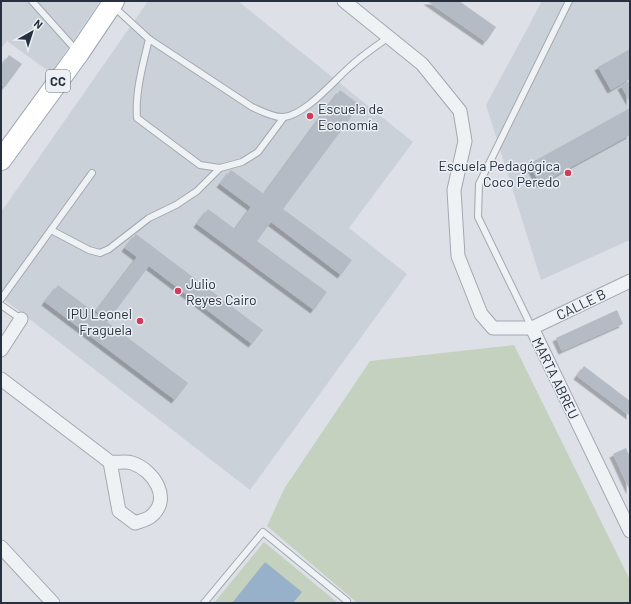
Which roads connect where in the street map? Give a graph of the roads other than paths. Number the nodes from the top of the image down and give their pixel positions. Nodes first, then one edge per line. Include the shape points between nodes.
1 (32, 1) edge
2 (40, 1) edge
3 (344, 1) edge
4 (569, 1) edge
5 (112, 3) edge
6 (38, 8) junction
7 (389, 37) junction
8 (149, 39) junction
9 (79, 53) junction
10 (284, 117) junction
11 (1, 160) edge
12 (220, 168) junction
13 (92, 173) dead end
14 (51, 230) junction
15 (630, 281) edge
16 (1, 298) edge
17 (1, 305) edge
18 (21, 319) joint
19 (532, 328) junction
20 (1, 350) edge
21 (1, 379) edge
22 (110, 462) junction
23 (630, 531) edge
24 (1, 547) edge
25 (347, 601) dead end
26 (53, 603) edge
27 (204, 603) edge

1 - 6 lane
2 - 6 lane
3 - 7 street, MARTA ABREU
4 - 19 lane via 479,184 478,217
5 - 8 lane
5 - 9 main road, CC
6 - 9 lane
7 - 10 lane via 352,65 303,109
7 - 19 street, MARTA ABREU via 422,64 460,111 465,141 454,190 458,256 481,314 493,328
8 - 10 lane via 252,107
8 - 12 lane via 140,76 137,118 200,165
9 - 11 main road, CC
10 - 12 lane via 258,152 242,162
12 - 14 lane via 198,191 149,218 100,253
13 - 14 lane
14 - 16 lane
15 - 19 street, CALLE B
17 - 18 lane
18 - 20 street
19 - 23 street, MARTA ABREU
21 - 22 street
22 - 22 street via 132,463 149,473 159,487 161,496 150,518 135,523 119,511
24 - 26 street
25 - 27 lane via 263,532

